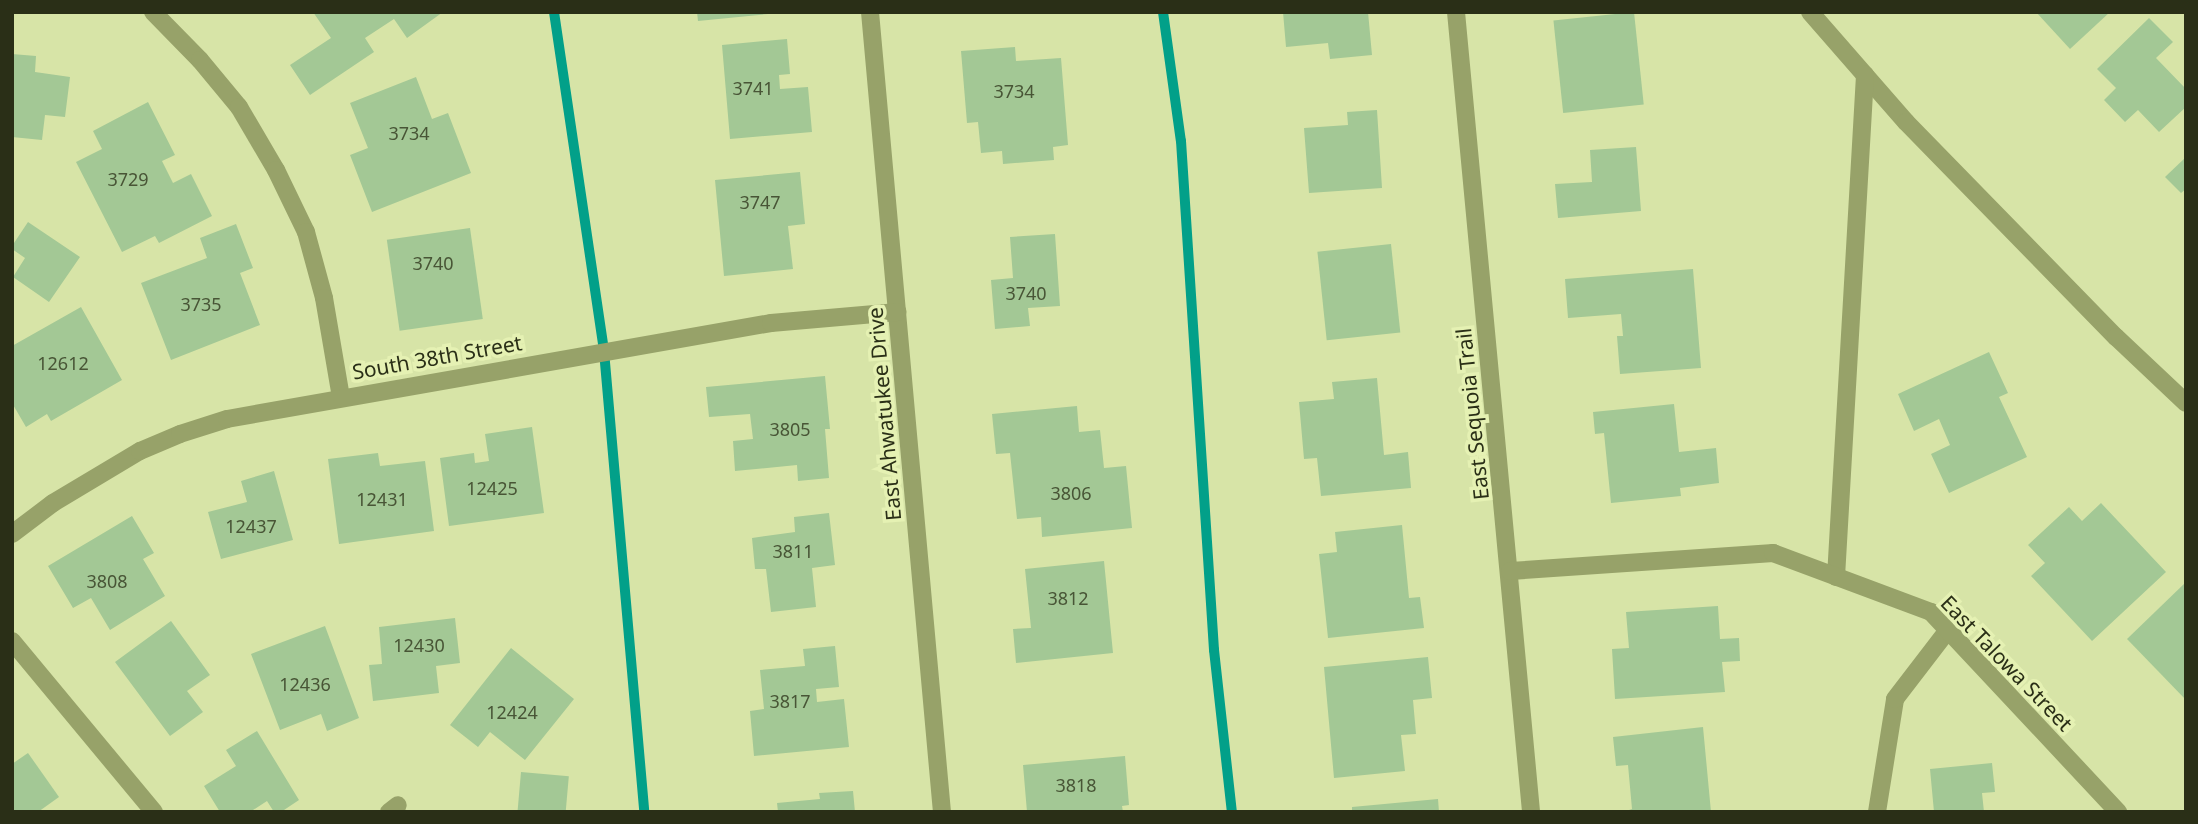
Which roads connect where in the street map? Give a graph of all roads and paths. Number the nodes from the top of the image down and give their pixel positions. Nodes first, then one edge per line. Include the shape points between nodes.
1 (153, 12) edge
2 (870, 12) edge
3 (1456, 12) edge
4 (1810, 12) edge
5 (1865, 75) junction
6 (898, 312) junction
7 (341, 397) junction
8 (2186, 403) edge
9 (12, 534) edge
10 (1510, 572) junction
11 (1836, 577) junction
12 (1948, 630) junction
13 (12, 641) edge
14 (154, 812) edge
15 (942, 812) edge
16 (1531, 812) edge
17 (1877, 812) edge
18 (2118, 812) edge

1 - 7 street via 239,107 276,170 306,232 324,298
2 - 6 street, East Ahwatukee Drive
3 - 10 street, East Sequoia Trail
4 - 5 street
5 - 8 street via 1906,122
5 - 11 street
6 - 7 street, South 38th Street via 771,323
6 - 15 street, East Ahwatukee Drive
7 - 9 street, South 38th Street via 180,433 94,477
10 - 11 street, East Talowa Street via 1773,553
10 - 16 street, East Sequoia Trail
11 - 12 street, East Talowa Street via 1931,612
12 - 17 street via 1895,699
12 - 18 street, East Talowa Street
13 - 14 street

